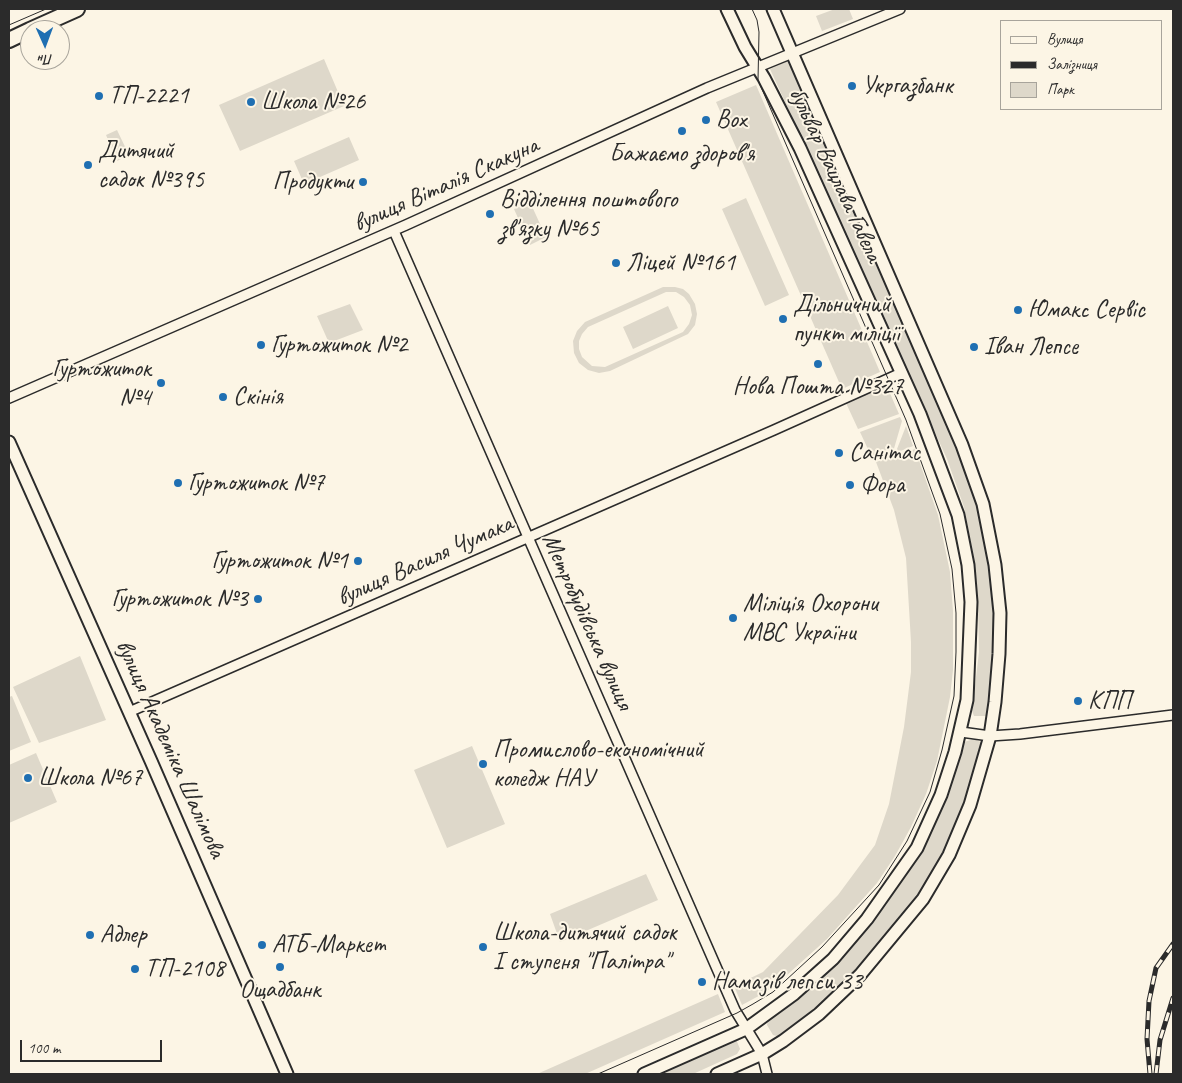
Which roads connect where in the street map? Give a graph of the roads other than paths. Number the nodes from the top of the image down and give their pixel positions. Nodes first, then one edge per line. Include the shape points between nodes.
1 (77, 9) edge
2 (727, 9) edge
3 (774, 9) edge
4 (900, 9) edge
5 (52, 20) edge
6 (794, 52) junction
7 (758, 68) junction
8 (394, 231) junction
9 (900, 372) junction
10 (9, 398) edge
11 (9, 442) edge
12 (528, 538) junction
13 (129, 712) junction
14 (1173, 715) edge
15 (960, 732) junction
16 (990, 736) junction
17 (746, 1029) junction
18 (762, 1054) junction
19 (287, 1074) edge
20 (644, 1074) edge
21 (716, 1074) edge
22 (767, 1074) edge

1 - 5 main road
2 - 7 main road, бульвар Вацлава Гавела
3 - 6 main road, бульвар Вацлава Гавела
4 - 6 street, вулиця Віталія Скакуна
6 - 7 street, вулиця Віталія Скакуна
6 - 16 main road, бульвар Вацлава Гавела via 962,445 984,504 1000,613
7 - 8 street, вулиця Віталія Скакуна via 707,88
7 - 9 main road, бульвар Вацлава Гавела via 800,148
8 - 10 street, вулиця Віталія Скакуна
8 - 12 street, Метробудівська вулиця
9 - 12 street, вулиця Василя Чумака
9 - 15 main road, бульвар Вацлава Гавела via 920,414 958,515 968,565 970,653 967,700
11 - 13 main road, вулиця Академіка Шалімова
12 - 13 street, вулиця Василя Чумака
12 - 17 street, Метробудівська вулиця
13 - 19 main road, вулиця Академіка Шалімова
14 - 16 street
15 - 16 street
15 - 17 main road, бульвар Вацлава Гавела via 929,824 888,890 833,959 794,994
16 - 18 main road, бульвар Вацлава Гавела via 970,805 949,855 923,900 860,975 819,1014
17 - 18 street, Метробудівська вулиця
17 - 20 main road, бульвар Вацлава Гавела
18 - 21 main road, бульвар Вацлава Гавела
18 - 22 street, Метробудівська вулиця

